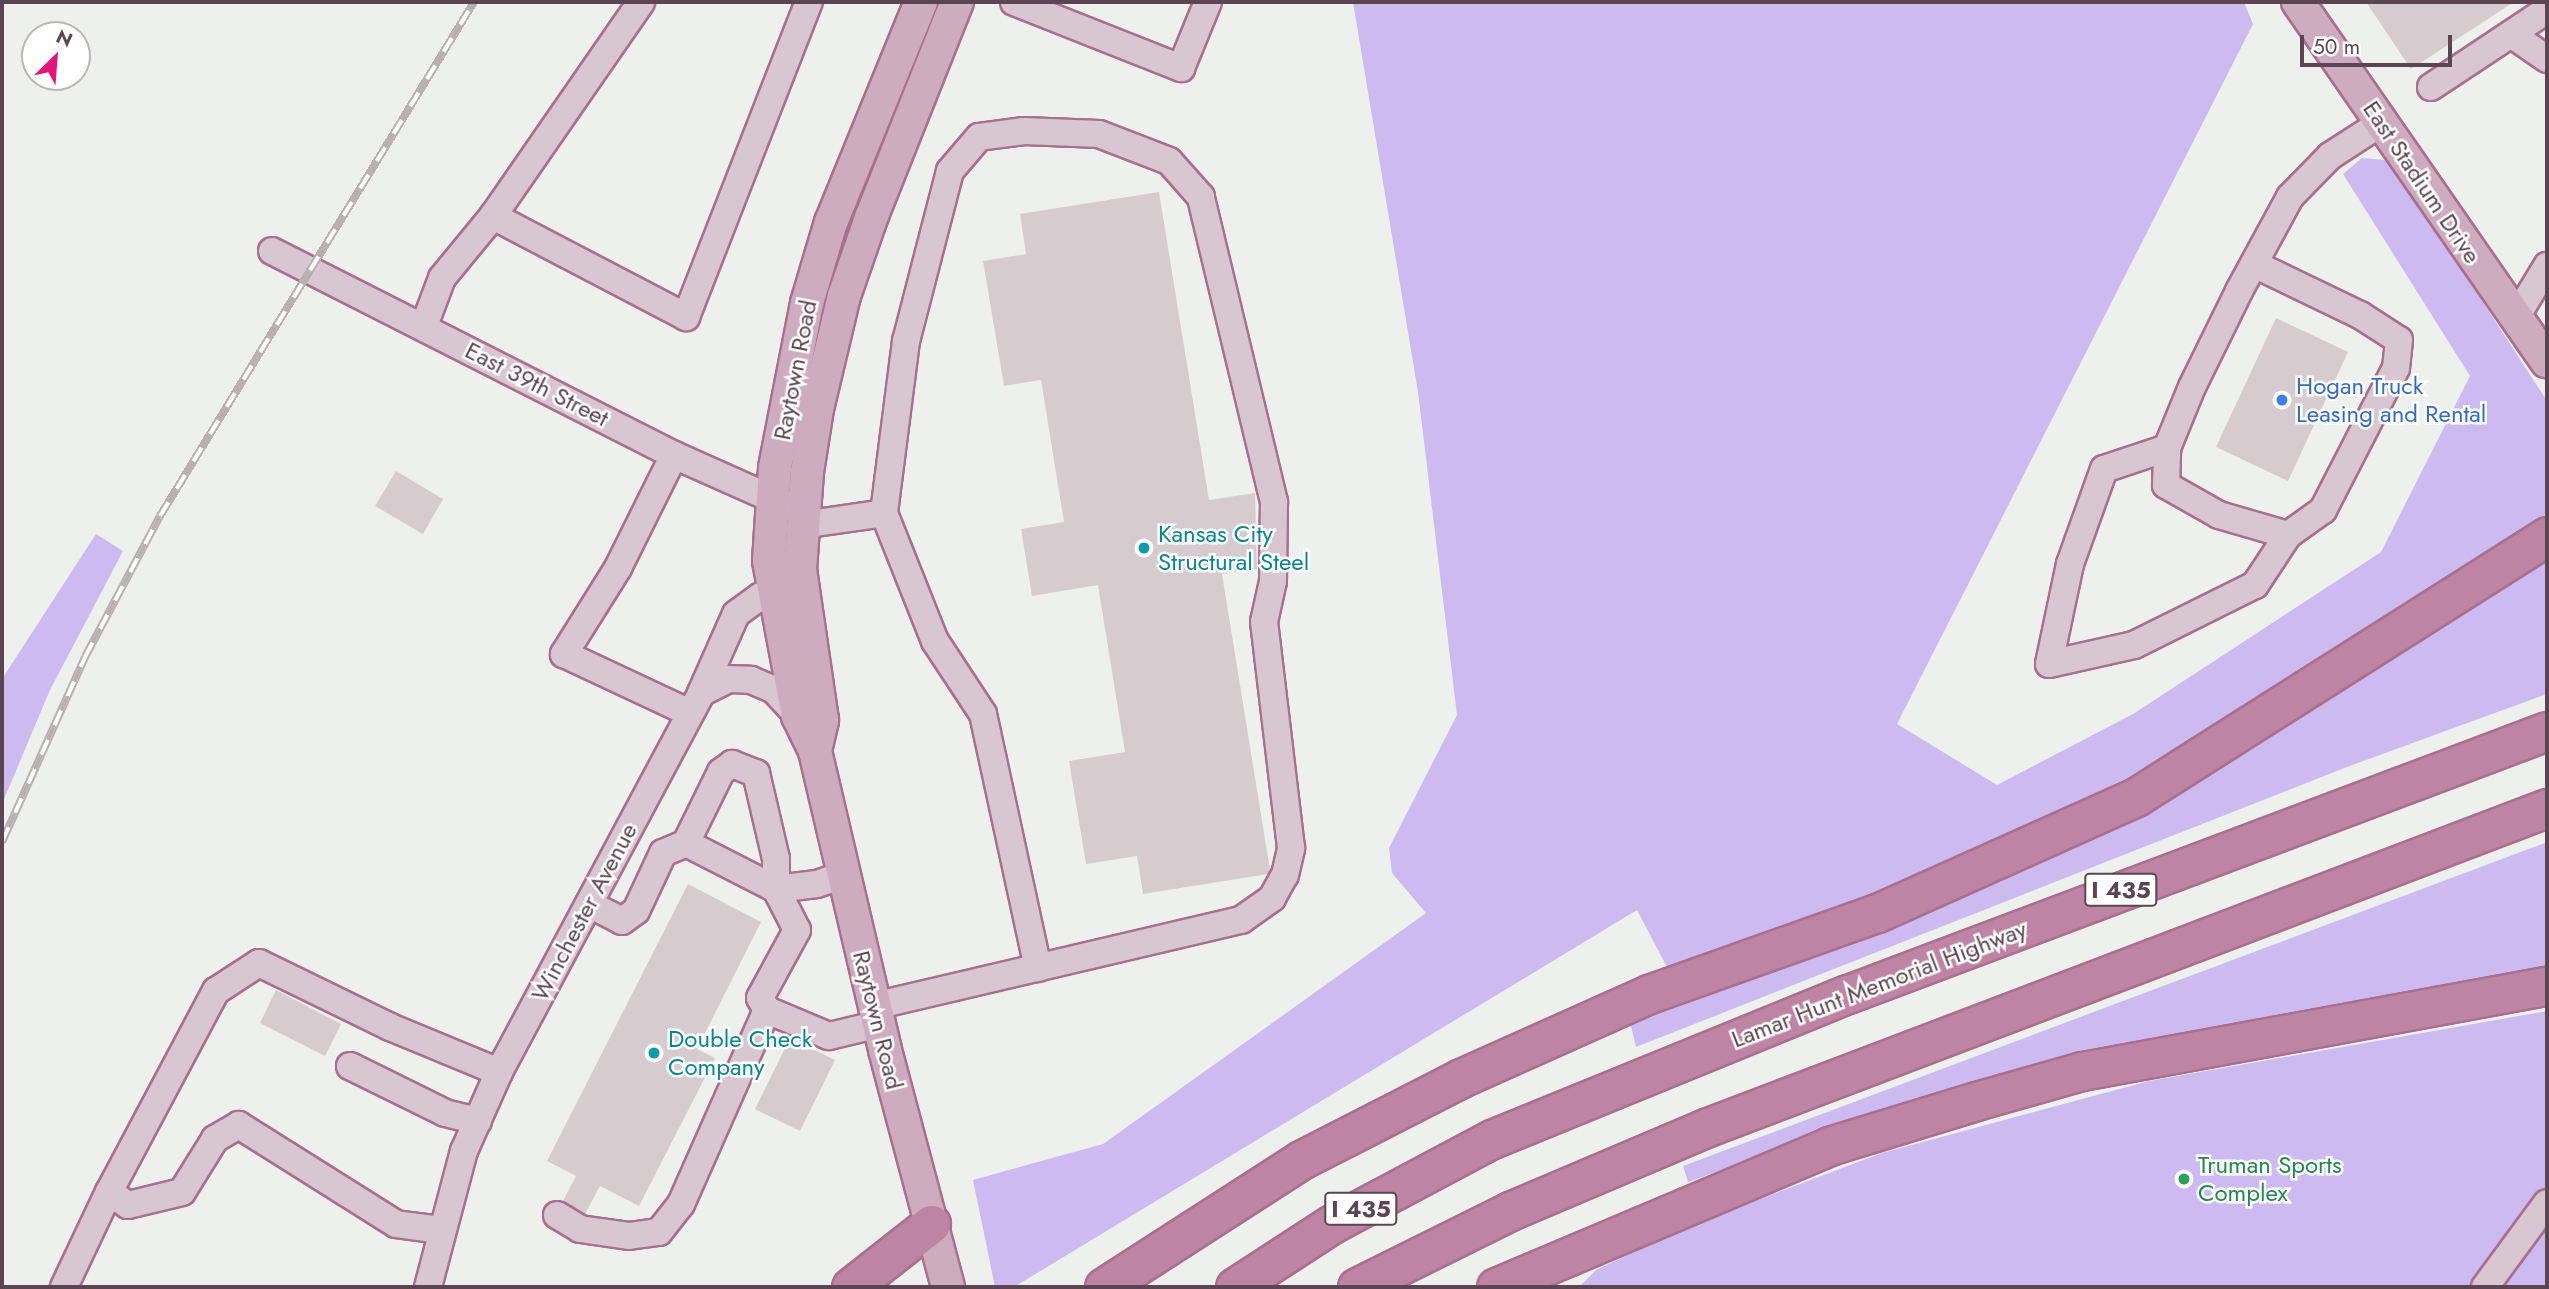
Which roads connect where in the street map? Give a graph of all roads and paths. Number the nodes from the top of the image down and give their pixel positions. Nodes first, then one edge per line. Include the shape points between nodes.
1 (641, 2) edge
2 (809, 2) edge
3 (921, 2) edge
4 (957, 2) edge
5 (1208, 2) edge
6 (2298, 2) edge
7 (1022, 5) edge
8 (2547, 10) edge
9 (2511, 34) junction
10 (2547, 59) edge
11 (2431, 87) dead end
12 (884, 92) junction
13 (915, 106) junction
14 (2381, 123) junction
15 (493, 216) junction
16 (272, 251) dead end
17 (2254, 264) junction
18 (2547, 266) edge
19 (2516, 317) junction
20 (424, 326) junction
21 (2547, 361) edge
22 (2167, 447) junction
23 (674, 455) junction
24 (771, 498) junction
25 (884, 513) junction
26 (803, 518) junction
27 (2288, 535) junction
28 (2547, 536) edge
29 (788, 592) junction
30 (695, 703) junction
31 (798, 716) junction
32 (2547, 731) edge
33 (815, 751) junction
34 (2547, 808) edge
35 (686, 843) junction
36 (844, 875) junction
37 (776, 888) junction
38 (589, 904) junction
39 (1038, 968) junction
40 (2547, 986) edge
41 (767, 1010) junction
42 (876, 1015) junction
43 (350, 1066) dead end
44 (499, 1072) junction
45 (478, 1121) junction
46 (109, 1192) junction
47 (2547, 1203) edge
48 (557, 1215) dead end
49 (931, 1224) junction
50 (441, 1230) junction
51 (1500, 1285) edge
52 (64, 1287) edge
53 (428, 1287) edge
54 (851, 1287) edge
55 (948, 1287) edge
56 (1104, 1287) edge
57 (1235, 1287) edge
58 (1357, 1287) edge
59 (2485, 1287) edge

1 - 15 street
2 - 15 street via 686,317
3 - 12 main road, Raytown Road
4 - 13 main road, Raytown Road
5 - 7 street via 1181,68
6 - 14 main road, East Stadium Drive
8 - 9 street
9 - 10 street
9 - 11 street
12 - 13 main road
12 - 24 main road, Raytown Road via 831,222 807,303
13 - 26 main road, Raytown Road via 844,296 817,409
14 - 17 street via 2330,156 2290,197
14 - 19 main road, East Stadium Drive
15 - 20 street via 442,278
16 - 20 street, East 39th Street
17 - 22 street
17 - 27 street via 2360,315 2399,340 2396,368 2323,510
18 - 19 street
19 - 21 main road, East Stadium Drive
20 - 23 street, East 39th Street
22 - 27 street via 2165,485 2219,514
22 - 27 street via 2104,469 2070,564 2049,664 2134,645 2255,585
23 - 24 street, East 39th Street
23 - 30 street via 618,568 564,654
24 - 26 street, East 39th Street
24 - 29 main road, Raytown Road via 769,561
25 - 26 street
25 - 39 street via 935,641 983,714
25 - 39 street via 906,341 950,171 979,137 1024,131 1099,134 1169,161 1201,197 1274,502 1273,581 1264,622 1291,848 1285,875 1272,898 1241,920
26 - 29 main road, Raytown Road
28 - 56 highway via 2136,797 1877,913 1649,994 1461,1079 1301,1160
29 - 30 street, Winchester Avenue via 761,596 736,614
29 - 31 main road, Raytown Road
29 - 33 main road, Raytown Road via 822,720
30 - 31 street via 728,679 751,680 774,690
30 - 38 street, Winchester Avenue
31 - 33 main road, Raytown Road
32 - 57 highway, Lamar Hunt Memorial Highway / I 435 via 1913,969 1492,1139 1332,1224
33 - 36 main road, Raytown Road
34 - 58 highway, I 435 via 1708,1127 1510,1211
35 - 37 street
35 - 37 street via 721,772 732,764 744,765 756,773 776,859
35 - 38 street via 663,853 636,911 622,920
36 - 37 street via 817,884
36 - 42 main road, Raytown Road
37 - 41 street via 797,930 760,998
38 - 44 street, Winchester Avenue
39 - 42 street
40 - 51 highway via 2082,1071 1829,1146
41 - 42 street via 829,1036
41 - 48 street via 681,1204 659,1232 629,1236 580,1229
42 - 49 main road, Raytown Road
43 - 45 street via 446,1113
44 - 45 street, Winchester Avenue
44 - 46 street via 390,1027 259,963 216,992
45 - 50 street, Winchester Avenue
46 - 50 street via 128,1205 183,1192 215,1139 239,1125 396,1224
46 - 52 street
47 - 59 street
49 - 54 highway
49 - 55 main road, Raytown Road
50 - 53 street, Winchester Avenue

